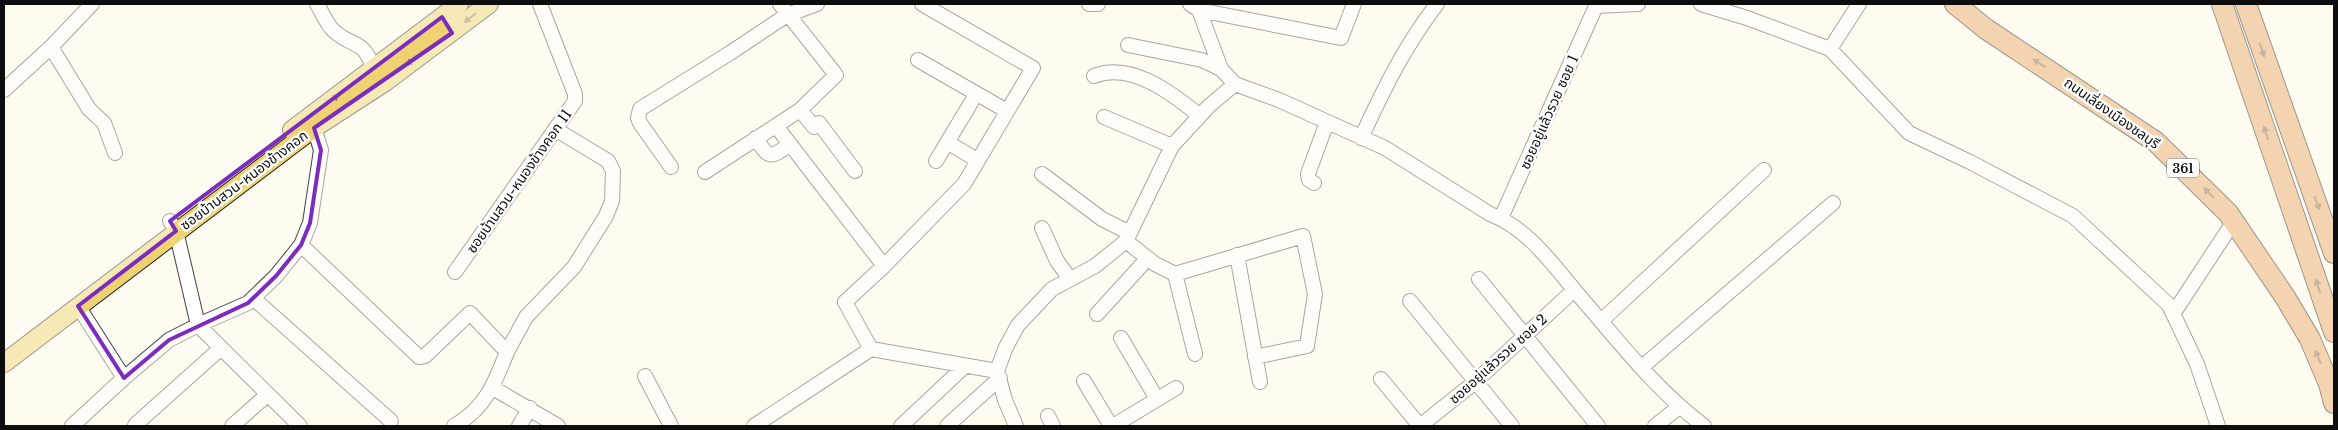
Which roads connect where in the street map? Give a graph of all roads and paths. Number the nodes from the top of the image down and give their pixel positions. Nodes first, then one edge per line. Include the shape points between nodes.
1 (92, 4) edge
2 (317, 4) edge
3 (489, 4) edge
4 (540, 4) edge
5 (817, 4) edge
6 (922, 4) edge
7 (1089, 4) edge
8 (1098, 4) edge
9 (1354, 4) edge
10 (1437, 4) edge
11 (1638, 4) edge
12 (1701, 4) edge
13 (1955, 4) edge
14 (2222, 4) edge
15 (2246, 4) edge
16 (1596, 5) edge
17 (1856, 6) edge
18 (1195, 7) edge
19 (450, 8) edge
20 (783, 9) edge
21 (452, 33) junction
22 (1128, 46) dead end
23 (51, 47) junction
24 (1830, 50) junction
25 (918, 60) dead end
26 (373, 68) junction
27 (1221, 69) junction
28 (1094, 76) dead end
29 (1235, 84) junction
30 (4, 90) edge
31 (972, 101) dead end
32 (800, 110) junction
33 (1007, 110) junction
34 (1200, 116) junction
35 (1104, 117) dead end
36 (1327, 122) junction
37 (776, 126) junction
38 (314, 128) junction
39 (555, 129) junction
40 (756, 138) junction
41 (1361, 138) junction
42 (948, 142) junction
43 (790, 144) junction
44 (1172, 146) junction
45 (116, 153) dead end
46 (978, 160) junction
47 (936, 161) dead end
48 (671, 167) dead end
49 (1764, 170) dead end
50 (855, 171) dead end
51 (704, 172) dead end
52 (1042, 174) dead end
53 (1314, 183) dead end
54 (1833, 203) dead end
55 (1501, 218) junction
56 (2234, 221) junction
57 (173, 226) junction
58 (1042, 228) dead end
59 (1128, 237) junction
60 (301, 245) junction
61 (2334, 252) edge
62 (1236, 255) junction
63 (1148, 258) junction
64 (884, 266) junction
65 (455, 272) dead end
66 (1175, 274) junction
67 (1070, 279) junction
68 (1479, 279) dead end
69 (1574, 290) junction
70 (253, 298) junction
71 (1410, 300) dead end
72 (78, 306) junction
73 (1097, 314) dead end
74 (2173, 314) junction
75 (1601, 322) junction
76 (198, 325) junction
77 (2334, 332) edge
78 (1525, 335) junction
79 (1122, 338) dead end
80 (4, 349) edge
81 (220, 349) junction
82 (871, 349) junction
83 (507, 352) junction
84 (1195, 354) dead end
85 (1256, 357) junction
86 (4, 362) edge
87 (965, 366) junction
88 (1642, 367) junction
89 (998, 374) junction
90 (645, 376) dead end
91 (124, 378) junction
92 (1381, 379) dead end
93 (1084, 381) dead end
94 (1260, 382) dead end
95 (1475, 382) junction
96 (493, 388) junction
97 (1176, 388) dead end
98 (267, 395) junction
99 (1157, 399) junction
100 (2334, 403) edge
101 (1679, 407) junction
102 (530, 408) junction
103 (391, 421) dead end
104 (1590, 423) edge
105 (135, 425) dead end
106 (755, 425) edge
107 (72, 426) edge
108 (232, 426) edge
109 (300, 426) edge
110 (454, 426) edge
111 (519, 426) edge
112 (558, 426) edge
113 (671, 426) edge
114 (901, 426) edge
115 (947, 426) edge
116 (1016, 426) edge
117 (1112, 426) edge
118 (1420, 426) edge
119 (1512, 426) edge
120 (1655, 426) edge
121 (1704, 426) edge
122 (2218, 426) edge

1 - 23 street
2 - 26 street via 333,31 358,44 369,56
3 -> 21 main road, ซอยบ้านสวน-หนองข้างคอก
4 - 39 street, ซอยบ้านสวน-หนองข้างคอก 11 via 576,98
5 - 20 street
6 - 33 street via 1033,68
7 - 8 street
9 - 18 street via 1341,38
10 - 41 street via 1398,60
11 - 16 street
12 - 24 street
56 -> 13 highway, ถนนเลี่ยงเมืองชลบุรี / 361 via 2156,142 1986,29
77 -> 14 highway
15 -> 61 highway
16 - 55 street, ซอยอยู่แล้วรวย ซอย 1
17 - 24 street
18 - 27 street
19 - 21 main road
19 - 26 main road, ซอยบ้านสวน-หนองข้างคอก
20 - 32 street via 836,75
20 - 48 street via 738,48 640,109 640,123
21 -> 38 main road, ซอยบ้านสวน-หนองข้างคอก
22 - 27 street via 1202,60
23 - 30 street
23 - 45 street via 89,109 104,123
24 - 74 street via 1909,134 2072,216 2169,305
25 - 33 street
57 -> 26 main road, ซอยบ้านสวน-หนองข้างคอก
27 - 29 street
28 - 34 street via 1105,72 1135,77 1176,96
29 - 34 street
29 - 36 street
31 - 42 street
32 - 37 street
32 - 50 street via 814,127 819,123
33 - 46 street
34 - 44 street
35 - 44 street
36 - 41 street
36 - 53 street via 1308,174
37 - 40 street
37 - 43 street
38 - 57 main road, ซอยบ้านสวน-หนองข้างคอก
38 - 60 street via 321,150 311,217
39 - 65 street, ซอยบ้านสวน-หนองข้างคอก 11
39 - 83 street via 608,161 613,170 612,201 574,267 526,317
40 - 43 street via 768,156
40 - 51 street
41 - 55 street via 1385,148
42 - 46 street
42 - 47 street
43 - 64 street
44 - 59 street
46 - 64 street via 964,184
49 - 75 street
52 - 59 street
54 - 88 street
55 - 69 street via 1536,246
56 - 74 street
100 -> 56 highway, ถนนเลี่ยงเมืองชลบุรี / 361 via 2310,339
57 - 72 main road, ซอยบ้านสวน-หนองข้างคอก
57 - 76 street
57 - 80 main road, ซอยบ้านสวน-หนองข้างคอก
58 - 67 street via 1057,261
59 - 63 street
59 - 67 street via 1095,266
60 - 70 street
60 - 83 street via 419,357 425,356 470,313
62 - 66 street
62 - 85 street
62 - 85 street via 1303,236 1315,294 1307,346
63 - 66 street
63 - 73 street
64 - 82 street via 845,302
66 - 84 street
67 - 89 street via 1052,289 1018,325 1006,346
68 - 78 street
69 - 75 street
69 - 78 street, ซอยอยู่แล้วรวย ซอย 2
70 - 76 street
70 - 103 street
71 - 95 street
72 - 86 main road, ซอยบ้านสวน-หนองข้างคอก
72 - 91 street
74 - 122 street via 2197,364
75 - 88 street
76 - 81 street
76 - 91 street via 169,340
78 - 95 street, ซอยอยู่แล้วรวย ซอย 2
78 - 104 street
79 - 99 street
81 - 98 street
81 - 105 street
82 - 87 street
82 - 106 street
83 - 96 street
85 - 94 street
87 - 89 street
87 - 114 street
88 - 101 street
89 - 115 street
89 - 116 street
90 - 113 street
91 - 107 street
92 - 118 street
93 - 117 street
95 - 118 street, ซอยอยู่แล้วรวย ซอย 2
95 - 119 street
96 - 102 street
96 - 110 street via 468,419
97 - 99 street
98 - 108 street
98 - 109 street
99 - 117 street
101 - 120 street
101 - 121 street
102 - 111 street
102 - 112 street

